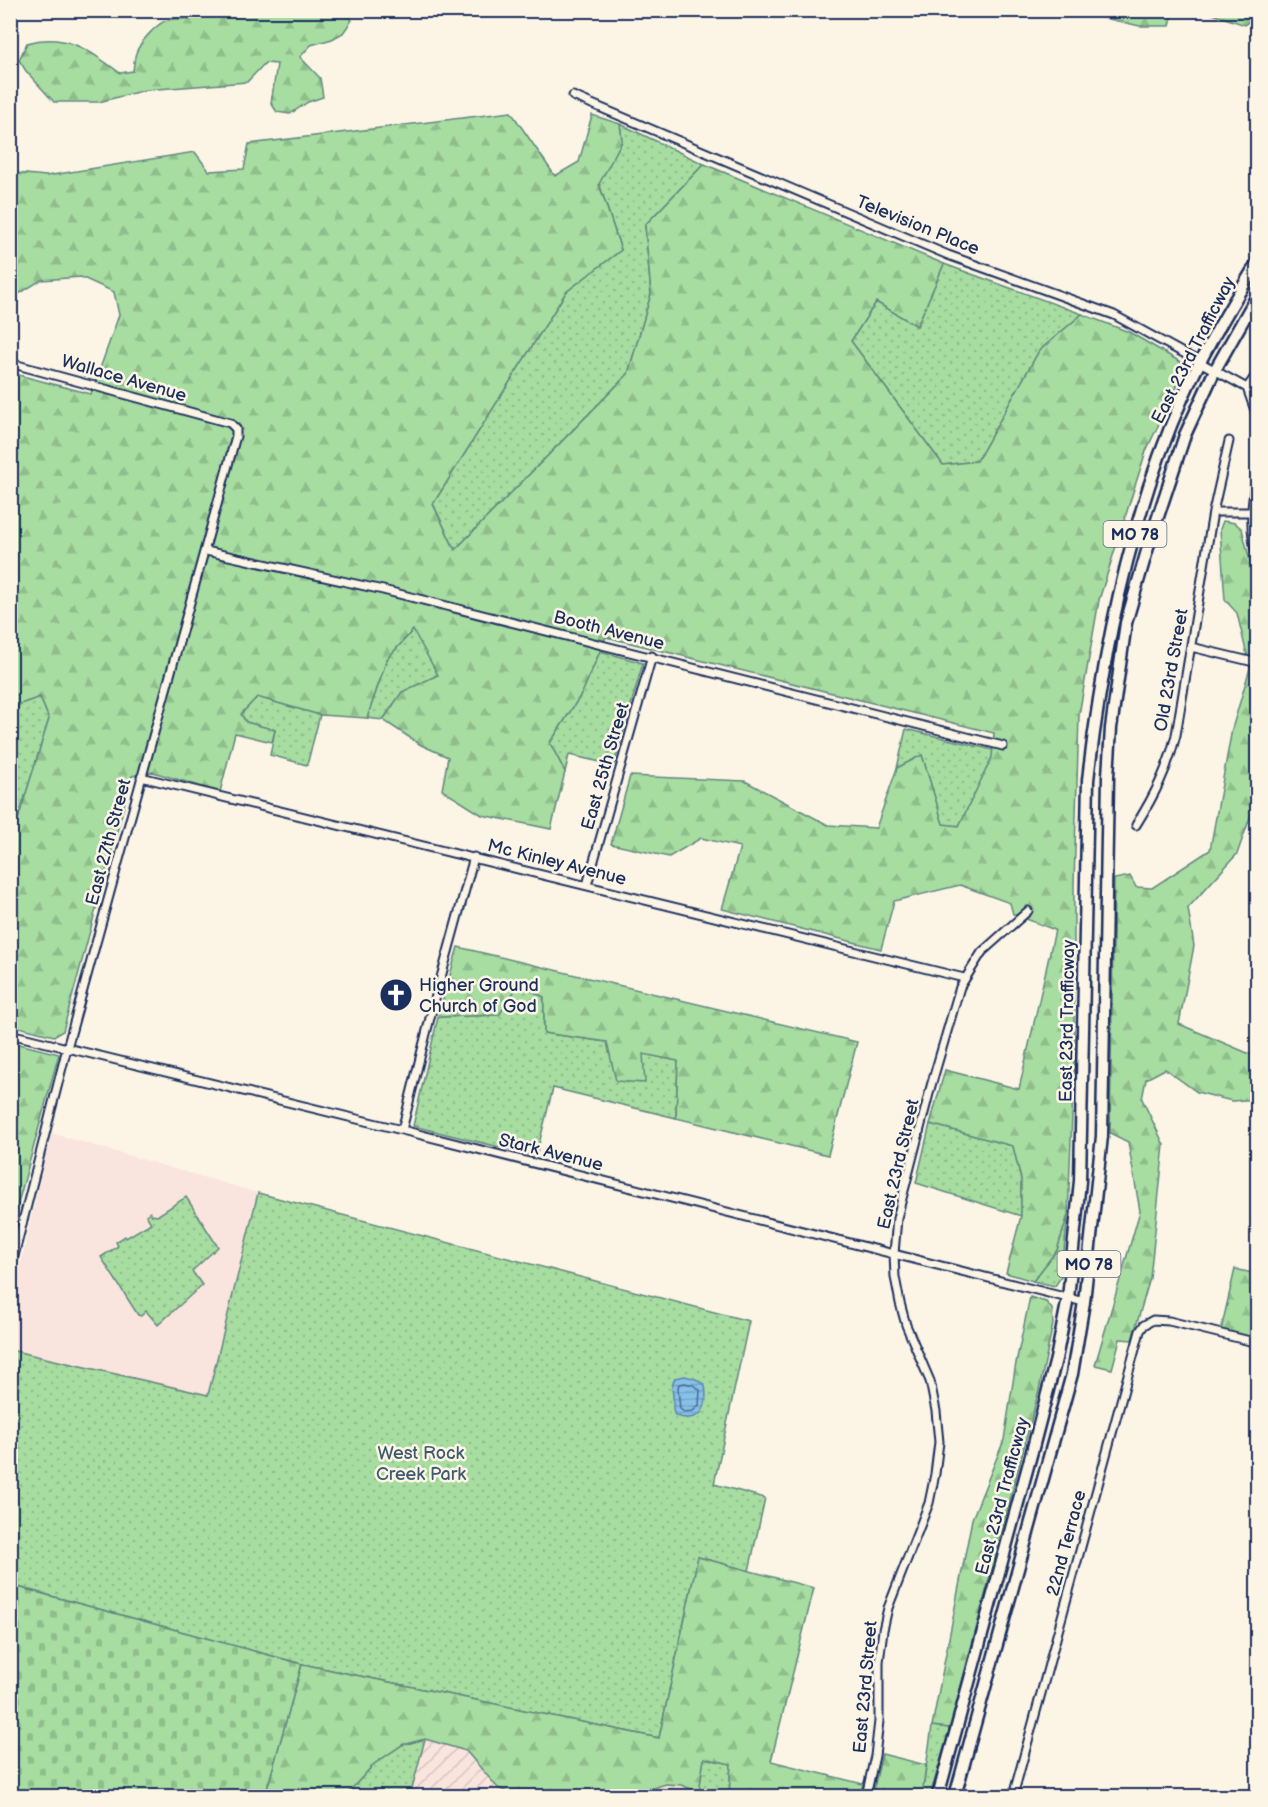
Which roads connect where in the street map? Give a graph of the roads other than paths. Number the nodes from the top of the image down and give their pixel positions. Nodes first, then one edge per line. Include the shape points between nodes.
1 (573, 96) dead end
2 (1257, 261) edge
3 (1257, 294) edge
4 (10, 363) edge
5 (1200, 363) junction
6 (1215, 370) junction
7 (1257, 372) edge
8 (1247, 388) junction
9 (1257, 419) edge
10 (230, 423) joint
11 (1228, 441) dead end
12 (1257, 461) edge
13 (1213, 512) junction
14 (1251, 512) junction
15 (206, 550) junction
16 (1257, 560) edge
17 (1191, 646) junction
18 (652, 656) junction
19 (1257, 663) edge
20 (1003, 746) dead end
21 (141, 777) junction
22 (1136, 825) dead end
23 (474, 857) junction
24 (587, 885) junction
25 (1028, 911) dead end
26 (964, 978) junction
27 (10, 1034) edge
28 (67, 1048) junction
29 (402, 1130) junction
30 (894, 1254) junction
31 (10, 1272) edge
32 (1068, 1298) junction
33 (1084, 1302) junction
34 (1257, 1343) edge
35 (866, 1797) edge
36 (938, 1797) edge
37 (955, 1797) edge
38 (1013, 1797) edge

1 - 5 street, Television Place via 948,255 1114,315
2 - 5 main road, East 23rd Trafficway / MO 78
3 - 6 main road, East 23rd Trafficway / MO 78
4 - 10 street, Wallace Avenue
5 - 6 street, Television Place
5 - 32 main road, East 23rd Trafficway / MO 78 via 1161,451 1139,520 1117,600 1096,714 1088,780 1080,1180
6 - 8 street, Television Place
6 - 33 main road, East 23rd Trafficway / MO 78 via 1185,435 1126,623 1111,728 1102,1137
7 - 8 street
8 - 9 street
10 - 15 street, East 27th Street via 236,436
11 - 13 street
12 - 14 street
13 - 14 street
13 - 17 street, Old 23rd Street
14 - 16 street
15 - 18 street, Booth Avenue
15 - 21 street, East 27th Street
17 - 19 street
17 - 22 street, Old 23rd Street via 1172,752 1159,787
18 - 20 street, Booth Avenue
18 - 24 street, East 25th Street
21 - 23 street, Mc Kinley Avenue
21 - 28 street, East 27th Street
23 - 24 street, Mc Kinley Avenue
23 - 29 street
24 - 26 street, Mc Kinley Avenue
25 - 26 street, East 23rd Street via 982,952
26 - 30 street, East 23rd Street via 897,1218
27 - 28 street, Stark Avenue
28 - 29 street, Stark Avenue
28 - 31 street, East 27th Street
29 - 30 street, Stark Avenue
30 - 32 street, Stark Avenue
30 - 35 street, East 23rd Street via 900,1303 930,1381 939,1442 929,1503 883,1630 878,1733
32 - 33 street, Stark Avenue
32 - 36 main road, East 23rd Trafficway / MO 78 via 1056,1359
33 - 37 main road, East 23rd Trafficway / MO 78 via 1072,1374
34 - 38 street, 22nd Terrace via 1170,1320 1153,1320 1140,1331

